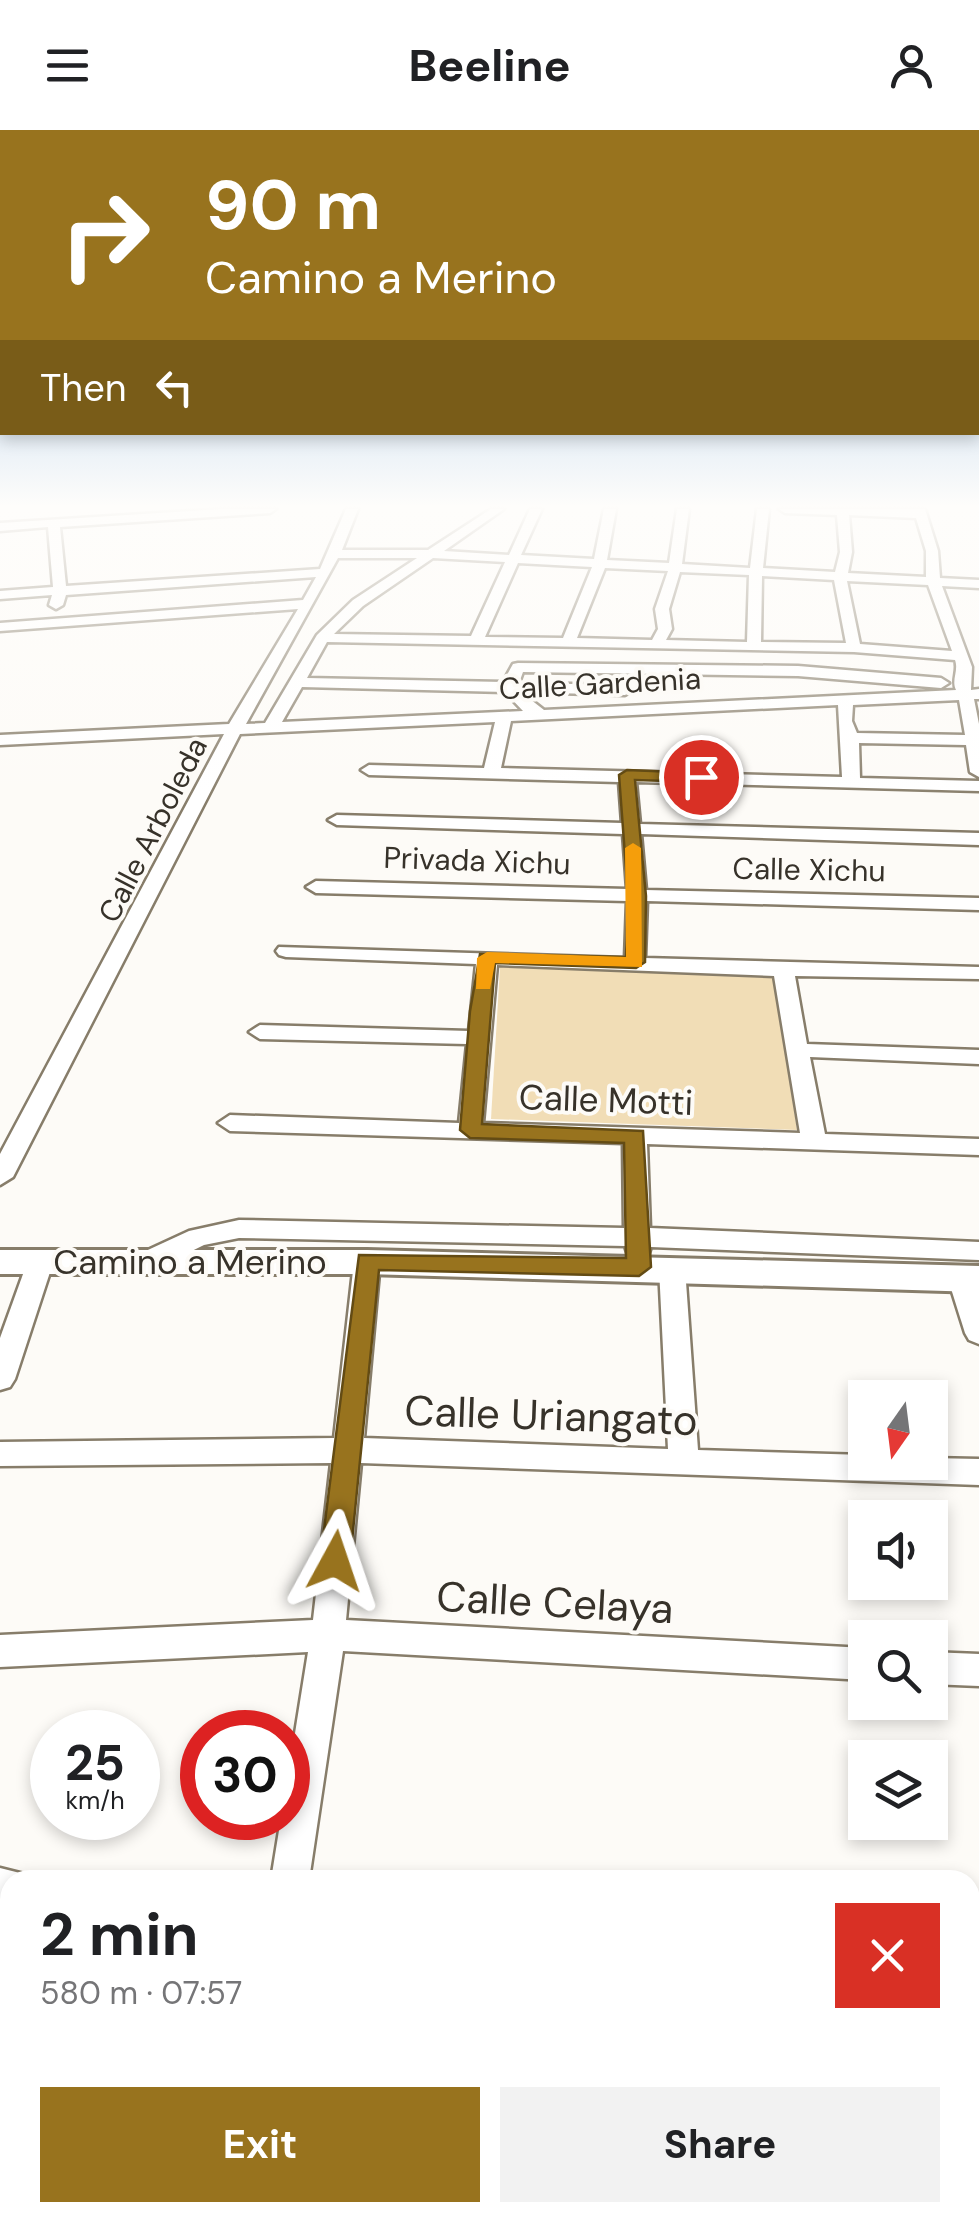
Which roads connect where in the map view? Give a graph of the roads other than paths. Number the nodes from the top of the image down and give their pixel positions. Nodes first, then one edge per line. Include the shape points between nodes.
1 (56, 607) edge
2 (280, 607) edge
3 (305, 607) edge
4 (354, 607) edge
5 (492, 607) edge
6 (583, 607) edge
7 (663, 607) edge
8 (755, 607) edge
9 (846, 607) edge
10 (943, 607) edge
11 (0, 627) edge
12 (51, 629) junction
13 (322, 638) junction
14 (476, 641) junction
15 (568, 643) junction
16 (618, 644) junction
17 (656, 646) junction
18 (754, 647) junction
19 (854, 648) junction
20 (961, 656) junction
21 (619, 668) junction
22 (875, 677) junction
23 (300, 682) junction
24 (509, 688) junction
25 (625, 690) junction
26 (969, 692) edge
27 (888, 699) junction
28 (846, 701) junction
29 (625, 710) junction
30 (540, 714) junction
31 (504, 715) junction
32 (271, 727) junction
33 (236, 728) junction
34 (974, 734) edge
35 (851, 738) junction
36 (0, 740) edge
37 (369, 770) dead end
38 (492, 771) junction
39 (979, 772) edge
40 (627, 775) junction
41 (850, 782) junction
42 (979, 786) edge
43 (337, 820) dead end
44 (632, 831) junction
45 (979, 839) edge
46 (316, 887) dead end
47 (637, 896) junction
48 (979, 904) edge
49 (286, 951) dead end
50 (487, 958) junction
51 (636, 962) junction
52 (783, 970) junction
53 (979, 973) edge
54 (260, 1032) dead end
55 (476, 1038) junction
56 (799, 1050) junction
57 (979, 1057) edge
58 (230, 1123) dead end
59 (470, 1130) junction
60 (635, 1136) junction
61 (814, 1142) junction
62 (979, 1147) edge
63 (0, 1177) edge
64 (650, 1257) junction
65 (0, 1262) edge
66 (146, 1262) junction
67 (367, 1262) junction
68 (40, 1263) junction
69 (974, 1270) edge
70 (979, 1333) edge
71 (0, 1378) edge
72 (346, 1450) junction
73 (0, 1454) edge
74 (684, 1462) junction
75 (979, 1472) edge
76 (328, 1635) junction
77 (0, 1651) edge
78 (848, 1663) edge
79 (948, 1669) edge
80 (979, 1670) edge
81 (292, 1870) edge

1 - 12 street
2 - 12 street
3 - 33 street, Calle Arboleda
4 - 13 street
5 - 14 street
6 - 15 street
7 - 17 street via 666,628
8 - 18 street
9 - 19 street
10 - 20 street
11 - 12 street
13 - 14 street
13 - 23 street
14 - 15 street
15 - 16 street
16 - 17 street
16 - 21 street
17 - 18 street
18 - 19 street
19 - 20 street
20 - 26 street
21 - 22 street
21 - 24 street via 518,667
21 - 25 street
22 - 26 street
22 - 27 street
23 - 24 street
23 - 32 street
24 - 25 street
24 - 30 street
25 - 29 street
26 - 27 street, Calle Gardenia
26 - 34 street
27 - 28 street, Calle Gardenia
28 - 29 street, Calle Gardenia
28 - 35 street
29 - 30 street, Calle Gardenia
30 - 31 street, Calle Gardenia
31 - 32 street, Calle Gardenia
31 - 38 street
32 - 33 street, Calle Gardenia
33 - 36 street, Calle Gardenia
33 - 63 street, Calle Arboleda
34 - 35 street
34 - 39 street
35 - 41 street
37 - 38 street
38 - 40 street
40 - 41 street
40 - 44 street
41 - 42 street
43 - 44 street
44 - 45 street
44 - 47 street
46 - 47 street, Privada Xichu
47 - 48 street, Calle Xichu
47 - 51 street
49 - 50 street
50 - 51 street
50 - 55 street
51 - 52 street
52 - 53 street
52 - 56 street
54 - 55 street
55 - 59 street
56 - 57 street
56 - 61 street
58 - 59 street, Calle Motti
59 - 60 street, Calle Motti
60 - 61 street, Calle Motti
60 - 64 street
61 - 62 street, Calle Motti
64 - 66 street via 239,1229 198,1236
64 - 67 street, Camino a Merino
64 - 69 street, Camino a Merino
64 - 74 street
65 - 68 street, Camino a Merino
66 - 67 street, Camino a Merino
66 - 68 street, Camino a Merino
67 - 72 street
68 - 71 street
69 - 70 street
72 - 73 street, Calle Uriangato
72 - 74 street, Calle Uriangato
72 - 76 street
74 - 75 street, Calle Uriangato
76 - 77 street, Calle Celaya
76 - 78 street, Calle Celaya
76 - 81 street
79 - 80 street

